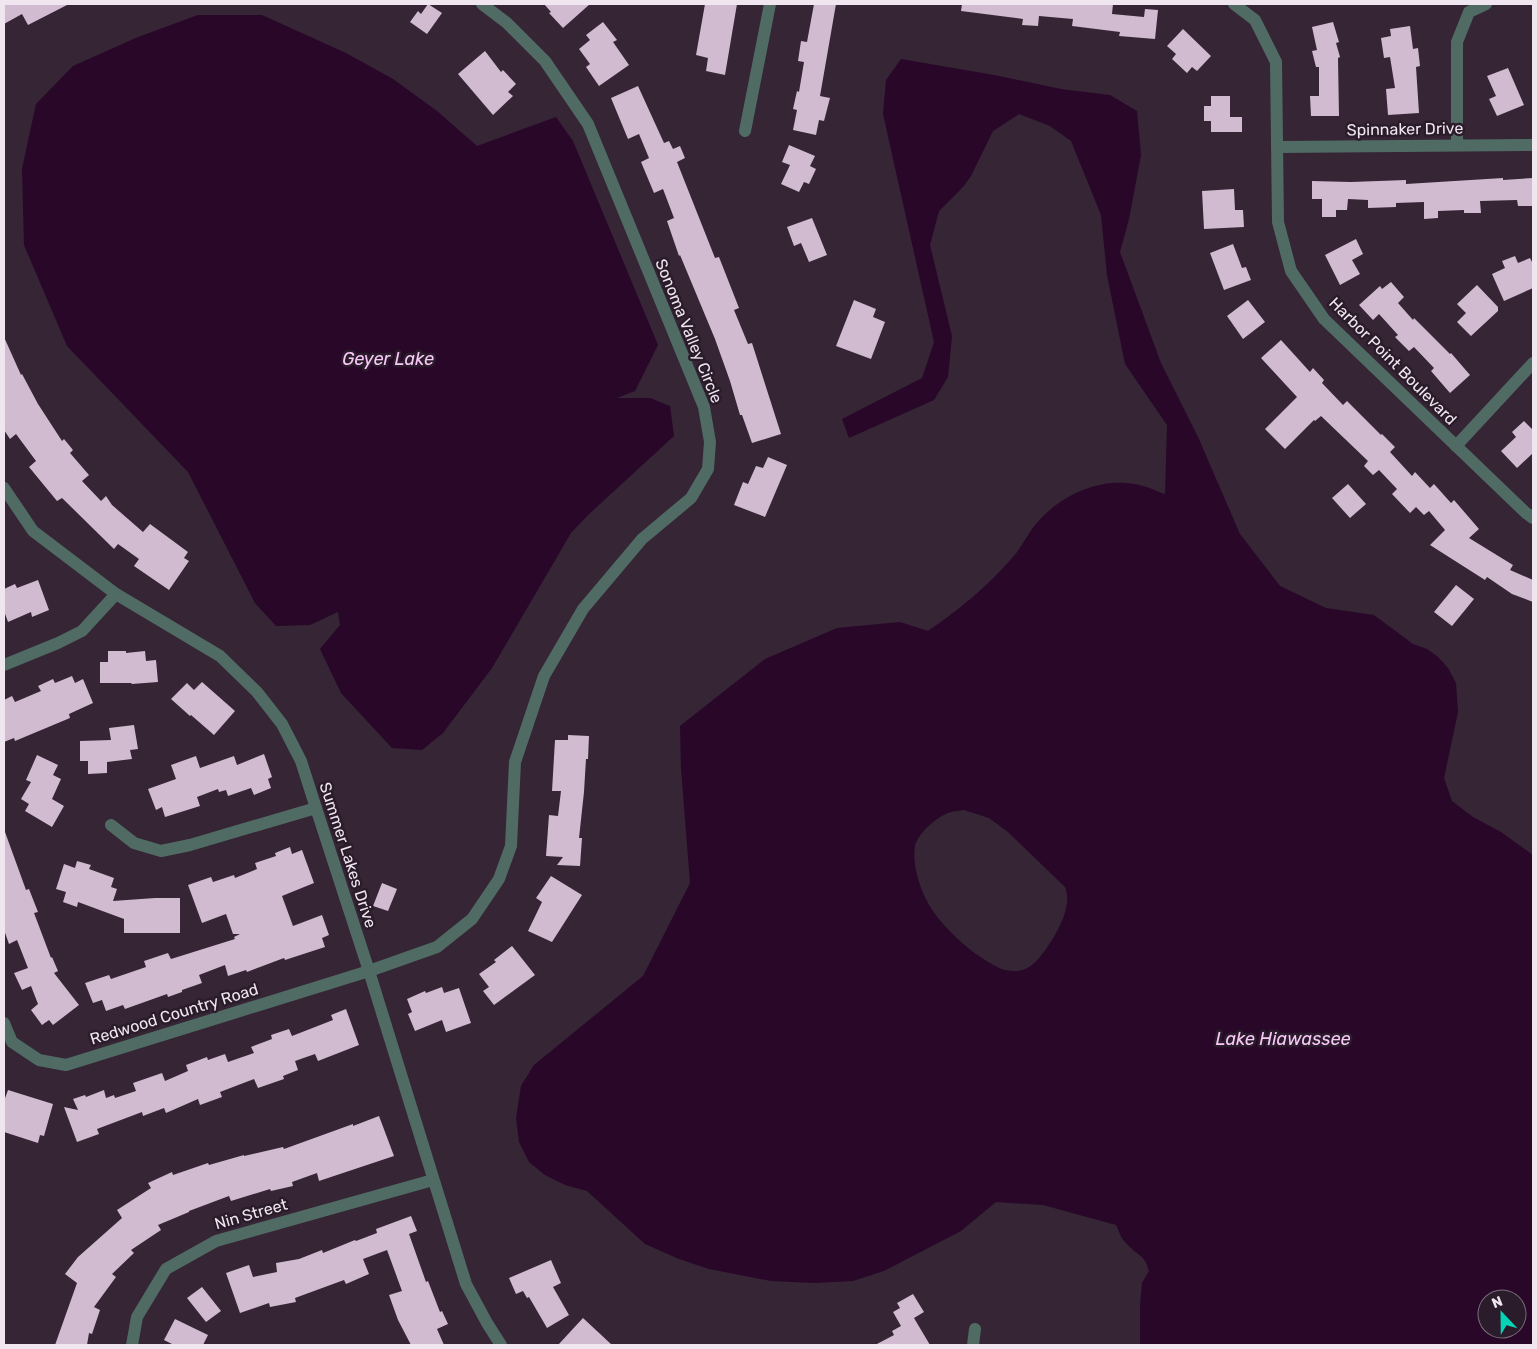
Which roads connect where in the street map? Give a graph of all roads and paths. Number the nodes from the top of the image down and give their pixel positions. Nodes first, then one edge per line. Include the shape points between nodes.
1 (482, 4) edge
2 (770, 4) edge
3 (1234, 4) edge
4 (1486, 4) edge
5 (745, 131) dead end
6 (1457, 145) junction
7 (1533, 145) edge
8 (1276, 147) junction
9 (1533, 363) edge
10 (1456, 446) junction
11 (4, 488) edge
12 (1533, 518) edge
13 (116, 594) junction
14 (4, 665) edge
15 (316, 808) junction
16 (111, 825) dead end
17 (369, 971) junction
18 (4, 1024) edge
19 (433, 1180) junction
20 (975, 1329) dead end
21 (132, 1345) edge
22 (501, 1345) edge
23 (973, 1345) edge

1 - 17 street, Sonoma Valley Circle via 545,60 588,124 704,406 710,442 708,469 691,498 642,539 583,609 544,676 515,762 512,846 500,879 472,919 437,947
2 - 5 street
3 - 8 street, Harbor Point Boulevard via 1254,20 1276,62
4 - 6 street via 1469,12 1457,42
6 - 7 street, Spinnaker Drive
6 - 8 street, Spinnaker Drive
8 - 10 street, Harbor Point Boulevard via 1278,222 1291,271 1324,319
9 - 10 street
10 - 12 street, Harbor Point Boulevard
11 - 13 street, Summer Lakes Drive via 33,531
13 - 14 street via 82,631
13 - 15 street, Summer Lakes Drive via 220,656 257,692 282,724 300,761
15 - 16 street via 190,846 161,851 134,843
15 - 17 street, Summer Lakes Drive
17 - 18 street, Redwood Country Road via 66,1065 40,1060 12,1042
17 - 19 street, Summer Lakes Drive
19 - 21 street, Nin Street via 216,1240 166,1269 136,1317
19 - 22 street, Summer Lakes Drive via 466,1284
20 - 23 street

